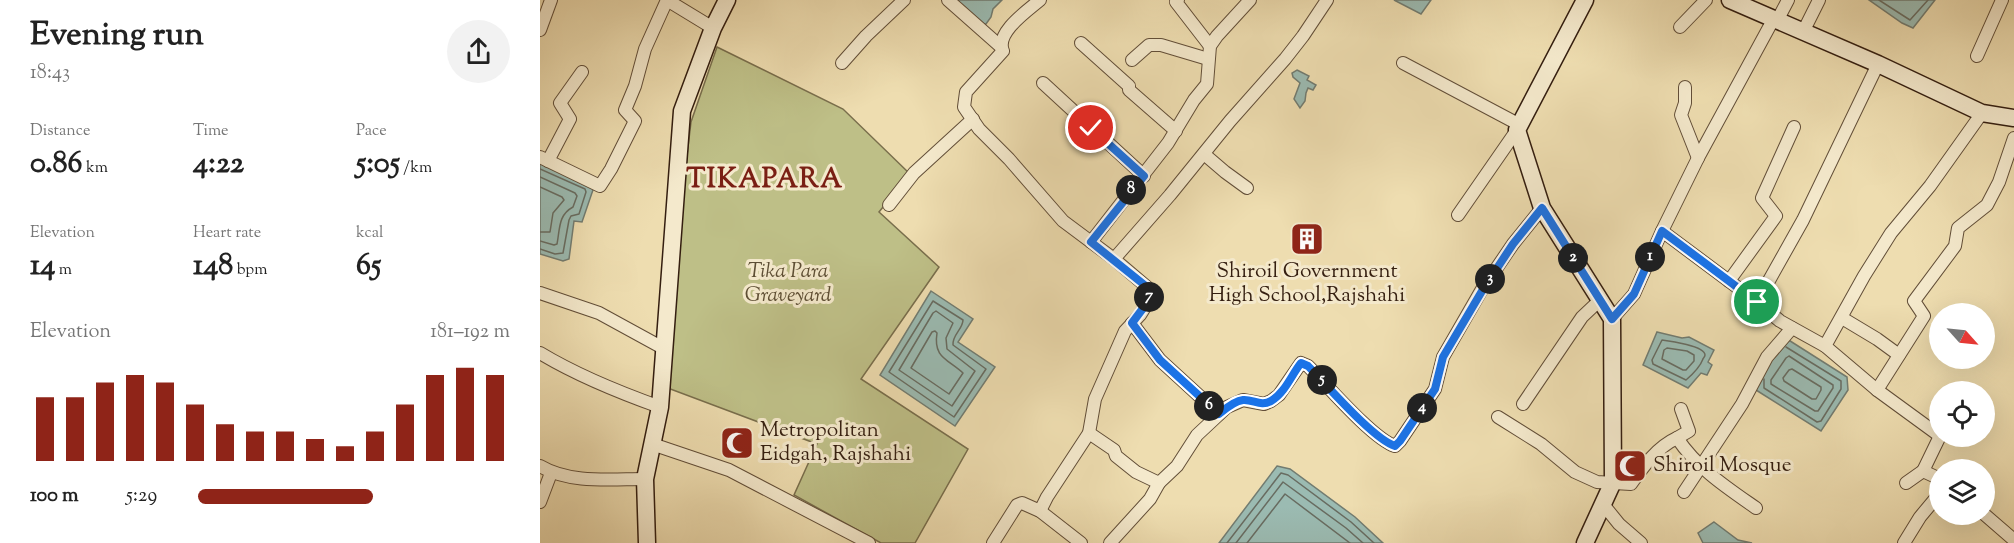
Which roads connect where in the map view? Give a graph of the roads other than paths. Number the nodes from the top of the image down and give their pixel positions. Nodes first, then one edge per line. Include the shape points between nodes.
1 (551, 0) edge
2 (667, 0) edge
3 (727, 0) edge
4 (904, 0) edge
5 (948, 0) edge
6 (1040, 0) edge
7 (1178, 0) edge
8 (1250, 0) edge
9 (1327, 0) edge
10 (1585, 0) edge
11 (1706, 0) edge
12 (1730, 0) edge
13 (1788, 0) edge
14 (1819, 0) edge
15 (2002, 0) edge
16 (1775, 20) junction
17 (1680, 27) dead end
18 (713, 28) junction
19 (540, 30) edge
20 (1803, 32) junction
21 (1081, 43) dead end
22 (1000, 46) junction
23 (1209, 53) junction
24 (1977, 56) dead end
25 (1132, 60) dead end
26 (842, 63) dead end
27 (1403, 63) dead end
28 (1878, 64) junction
29 (582, 72) dead end
30 (1043, 83) dead end
31 (1685, 87) dead end
32 (1982, 113) junction
33 (2014, 118) edge
34 (972, 119) junction
35 (1794, 127) dead end
36 (1518, 128) junction
37 (1176, 131) junction
38 (2014, 138) edge
39 (1204, 154) junction
40 (1698, 158) junction
41 (544, 159) edge
42 (1144, 176) junction
43 (1247, 188) dead end
44 (889, 205) dead end
45 (1542, 208) junction
46 (1458, 215) dead end
47 (1662, 231) junction
48 (1091, 242) junction
49 (1114, 259) junction
50 (1729, 280) junction
51 (540, 293) edge
52 (1600, 300) junction
53 (1757, 302) junction
54 (1842, 318) junction
55 (1612, 319) junction
56 (1132, 323) junction
57 (1792, 328) junction
58 (1825, 346) junction
59 (663, 348) junction
60 (540, 353) edge
61 (1899, 355) junction
62 (1876, 390) junction
63 (1523, 404) dead end
64 (660, 407) junction
65 (1681, 409) dead end
66 (1219, 414) junction
67 (1498, 417) dead end
68 (1929, 428) edge
69 (1089, 434) junction
70 (1677, 438) junction
71 (651, 444) junction
72 (1935, 447) edge
73 (540, 466) edge
74 (1700, 466) junction
75 (1923, 471) junction
76 (551, 473) junction
77 (1929, 473) edge
78 (645, 479) junction
79 (1613, 482) junction
80 (1159, 483) junction
81 (1906, 483) dead end
82 (1684, 492) dead end
83 (540, 502) edge
84 (1602, 503) junction
85 (1929, 506) edge
86 (1756, 508) dead end
87 (1040, 511) junction
88 (1995, 524) edge
89 (2014, 540) edge
90 (646, 543) edge
91 (869, 543) edge
92 (993, 543) edge
93 (1081, 543) edge
94 (1110, 543) edge
95 (1585, 543) edge
96 (1641, 543) edge
97 (1904, 543) edge

1 - 19 street
2 - 18 street
2 - 41 street via 645,49 625,110 635,121 600,186
3 - 18 main road
4 - 26 street
5 - 22 street
6 - 22 street via 1003,36
7 - 23 street
8 - 23 street via 1217,36
9 - 39 street via 1297,44
10 - 36 main road
11 - 17 street
12 - 16 main road
13 - 16 street
14 - 20 street
15 - 24 street
16 - 20 main road
16 - 40 street
18 - 59 main road via 682,111
20 - 28 main road
21 - 37 street
22 - 34 street via 1003,51 966,92 964,107
23 - 25 street via 1149,45
23 - 37 street via 1209,80
27 - 36 street
28 - 32 main road
28 - 53 street via 1803,220
29 - 41 street via 560,103 570,119
30 - 42 street
31 - 40 street via 1681,115
32 - 33 main road
32 - 54 street via 1891,233
34 - 44 street via 914,173
34 - 48 street via 1063,221
35 - 50 street via 1762,198 1776,216
36 - 45 main road
36 - 46 street
37 - 42 street
38 - 61 street via 2000,182 1987,205 1958,228 1955,246 1914,301 1924,316
39 - 43 street
39 - 49 street
40 - 47 street
42 - 48 street
45 - 52 main road
45 - 66 street via 1482,291 1443,357 1435,389 1395,446 1373,432 1301,363 1271,401 1264,404 1243,400
47 - 50 street
47 - 55 street via 1634,294
48 - 49 street
49 - 56 street via 1147,287 1150,299
50 - 53 street
51 - 59 street via 599,313
52 - 55 main road
52 - 63 street via 1582,317
53 - 57 street
54 - 58 street
54 - 61 street
55 - 79 main road
56 - 66 street via 1160,360
56 - 69 street via 1095,399
57 - 58 street
57 - 74 street via 1767,357 1742,404
58 - 62 street
59 - 64 main road
60 - 64 street via 568,370
61 - 62 street
62 - 68 street
64 - 71 main road
65 - 70 street via 1689,431
66 - 80 street
67 - 79 street via 1541,444 1575,472 1597,482
69 - 80 street via 1114,450 1136,472
69 - 87 street
70 - 74 street
70 - 79 street via 1648,460 1631,484
71 - 78 main road
71 - 91 street via 729,470
72 - 75 street
73 - 76 street
74 - 82 street
74 - 86 street
75 - 77 street
75 - 81 street
76 - 78 street via 578,478
76 - 83 street
78 - 90 main road
79 - 84 main road
80 - 94 street via 1150,499
84 - 95 main road
84 - 96 street
85 - 97 street
87 - 92 street via 1022,503 1017,505
87 - 93 street
88 - 89 street

